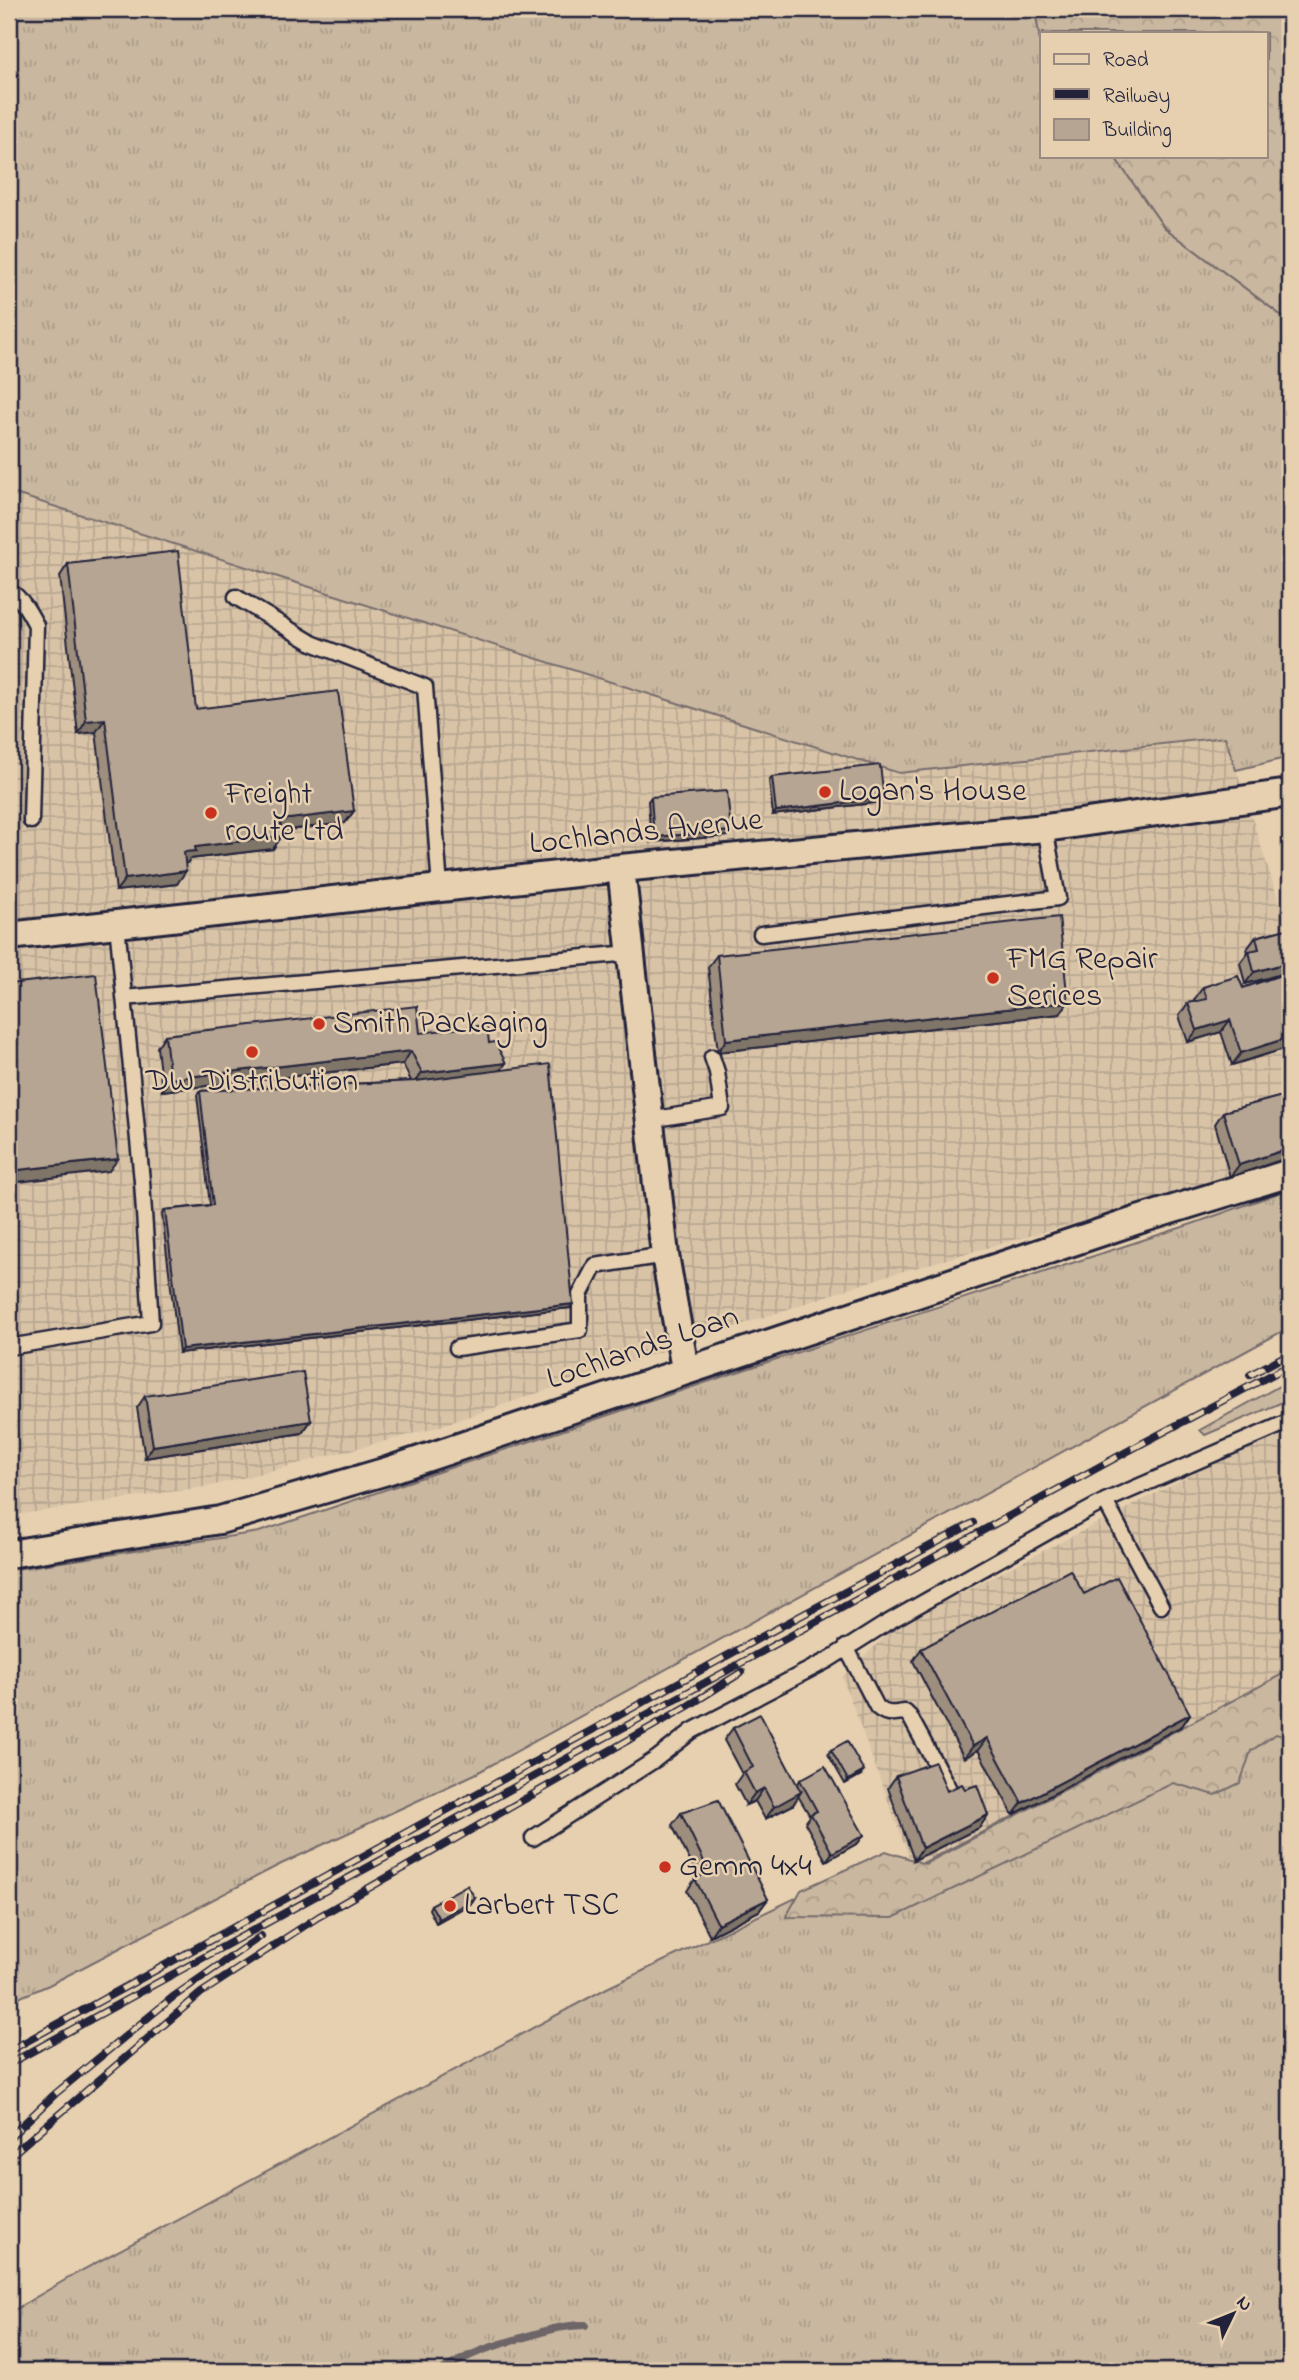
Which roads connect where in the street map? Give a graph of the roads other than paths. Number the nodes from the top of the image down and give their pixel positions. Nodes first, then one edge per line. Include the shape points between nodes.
1 (9, 591) edge
2 (236, 597) dead end
3 (1290, 793) edge
4 (31, 821) dead end
5 (1045, 828) junction
6 (621, 868) junction
7 (440, 888) junction
8 (117, 924) junction
9 (761, 934) dead end
10 (9, 936) edge
11 (631, 953) junction
12 (124, 998) junction
13 (712, 1057) dead end
14 (650, 1120) junction
15 (1290, 1173) edge
16 (665, 1255) junction
17 (9, 1347) edge
18 (457, 1348) dead end
19 (685, 1369) junction
20 (1290, 1421) edge
21 (1105, 1501) junction
22 (9, 1553) edge
23 (1161, 1606) dead end
24 (846, 1647) junction
25 (949, 1789) edge
26 (533, 1838) dead end

1 - 4 lane via 36,625
2 - 7 lane via 312,643 425,687
3 - 5 street, Lochlands Avenue
5 - 6 street, Lochlands Avenue
5 - 9 lane via 1058,898
6 - 7 street, Lochlands Avenue
6 - 11 street
7 - 8 street, Lochlands Avenue
8 - 10 street, Lochlands Avenue
8 - 12 lane
11 - 12 lane
11 - 14 street
12 - 17 lane via 151,1323
13 - 14 lane via 722,1108
14 - 16 street
15 - 19 street, Lochlands Loan
16 - 18 lane via 596,1266 580,1295 580,1330
16 - 19 street
19 - 22 street, Lochlands Loan via 387,1471 220,1520
20 - 21 lane
21 - 23 lane
21 - 24 lane
24 - 25 lane via 877,1707 883,1713 905,1712 910,1717
24 - 26 lane via 692,1731

